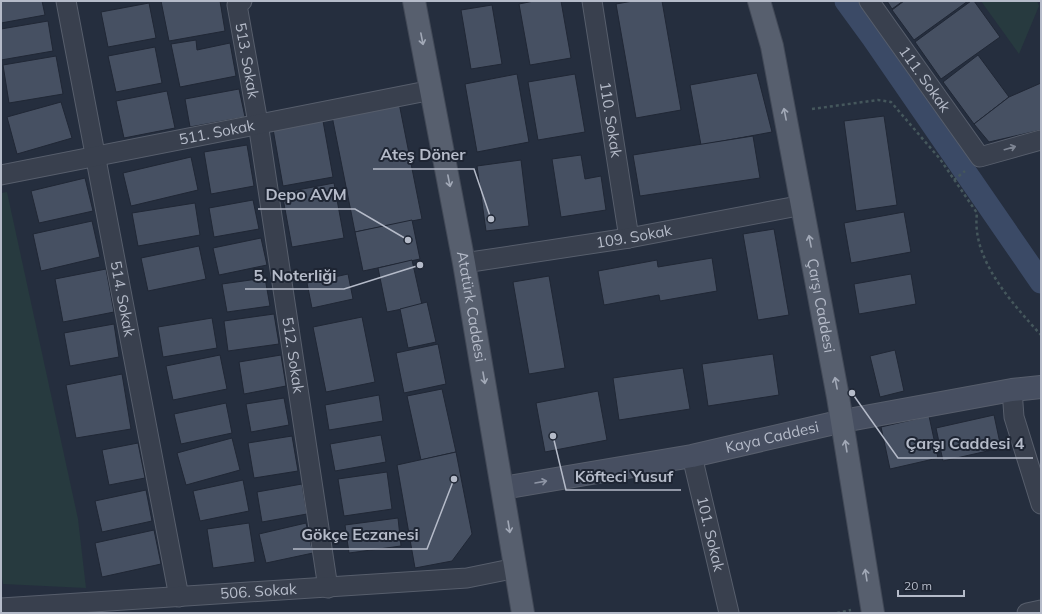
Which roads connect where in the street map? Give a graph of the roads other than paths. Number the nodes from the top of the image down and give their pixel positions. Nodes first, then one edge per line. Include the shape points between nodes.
1 (66, 1) edge
2 (242, 1) edge
3 (414, 1) edge
4 (592, 1) edge
5 (759, 1) edge
6 (869, 1) edge
7 (432, 90) junction
8 (258, 123) junction
9 (1041, 140) edge
10 (96, 156) junction
11 (1, 175) edge
12 (803, 205) junction
13 (629, 238) junction
14 (464, 263) junction
15 (1041, 387) edge
16 (1012, 390) junction
17 (843, 421) junction
18 (692, 456) junction
19 (503, 488) junction
20 (1041, 504) edge
21 (516, 568) junction
22 (328, 588) junction
23 (179, 597) junction
24 (1, 608) edge
25 (1041, 610) edge
26 (523, 613) edge
27 (729, 613) edge
28 (873, 613) edge
29 (1027, 613) edge

1 - 10 street, 514. Sokak
2 - 8 street, 513. Sokak via 236,5
3 -> 7 main road, Atatürk Caddesi
4 - 13 street, 110. Sokak
12 -> 5 main road, Çarşı Caddesi via 772,46
6 -> 9 street, 111. Sokak via 980,157
7 - 8 street, 511. Sokak
7 -> 14 main road, Atatürk Caddesi
8 - 10 street, 511. Sokak
8 - 22 street, 512. Sokak
10 - 11 street, 511. Sokak
10 - 23 street, 514. Sokak
12 - 13 street, 109. Sokak
17 -> 12 main road, Çarşı Caddesi
13 - 14 street, 109. Sokak
14 -> 19 main road, Atatürk Caddesi
15 - 16 street, Kaya Caddesi
16 - 17 street, Kaya Caddesi
16 - 20 street via 1014,417
17 - 18 street, Kaya Caddesi
28 -> 17 main road, Çarşı Caddesi
19 -> 18 street, Kaya Caddesi
18 - 27 street, 101. Sokak
19 -> 21 main road, Atatürk Caddesi
21 - 22 street, 506. Sokak via 467,578
21 - 26 main road, Atatürk Caddesi
22 - 23 street, 506. Sokak
23 - 24 street, 506. Sokak
25 - 29 street

